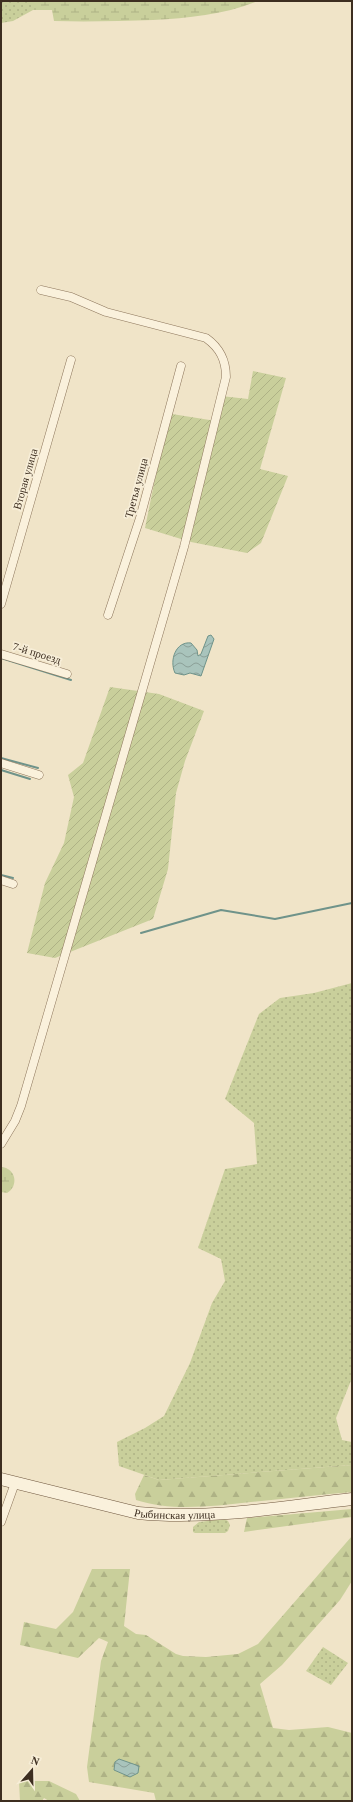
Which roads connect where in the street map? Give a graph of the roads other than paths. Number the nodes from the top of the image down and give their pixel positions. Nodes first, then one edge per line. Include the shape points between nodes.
1 (41, 290) dead end
2 (71, 360) dead end
3 (181, 366) dead end
4 (1, 604) edge
5 (108, 615) dead end
6 (1, 654) edge
7 (67, 674) dead end
8 (1, 763) edge
9 (39, 775) dead end
10 (1, 880) edge
11 (13, 884) dead end
12 (1, 1144) edge
13 (1, 1479) edge
14 (15, 1483) junction
15 (352, 1499) edge
16 (1, 1522) edge

1 - 12 street via 83,301 106,312 206,338 219,349 224,359 226,377 184,547 23,1098
2 - 4 street, Вторая улица
3 - 5 street, Третья улица via 140,518
6 - 7 street, 7-й проезд
8 - 9 street
10 - 11 street
13 - 14 main road, Рыбинская улица
14 - 15 main road, Рыбинская улица via 138,1513 161,1515 205,1515
14 - 16 street

